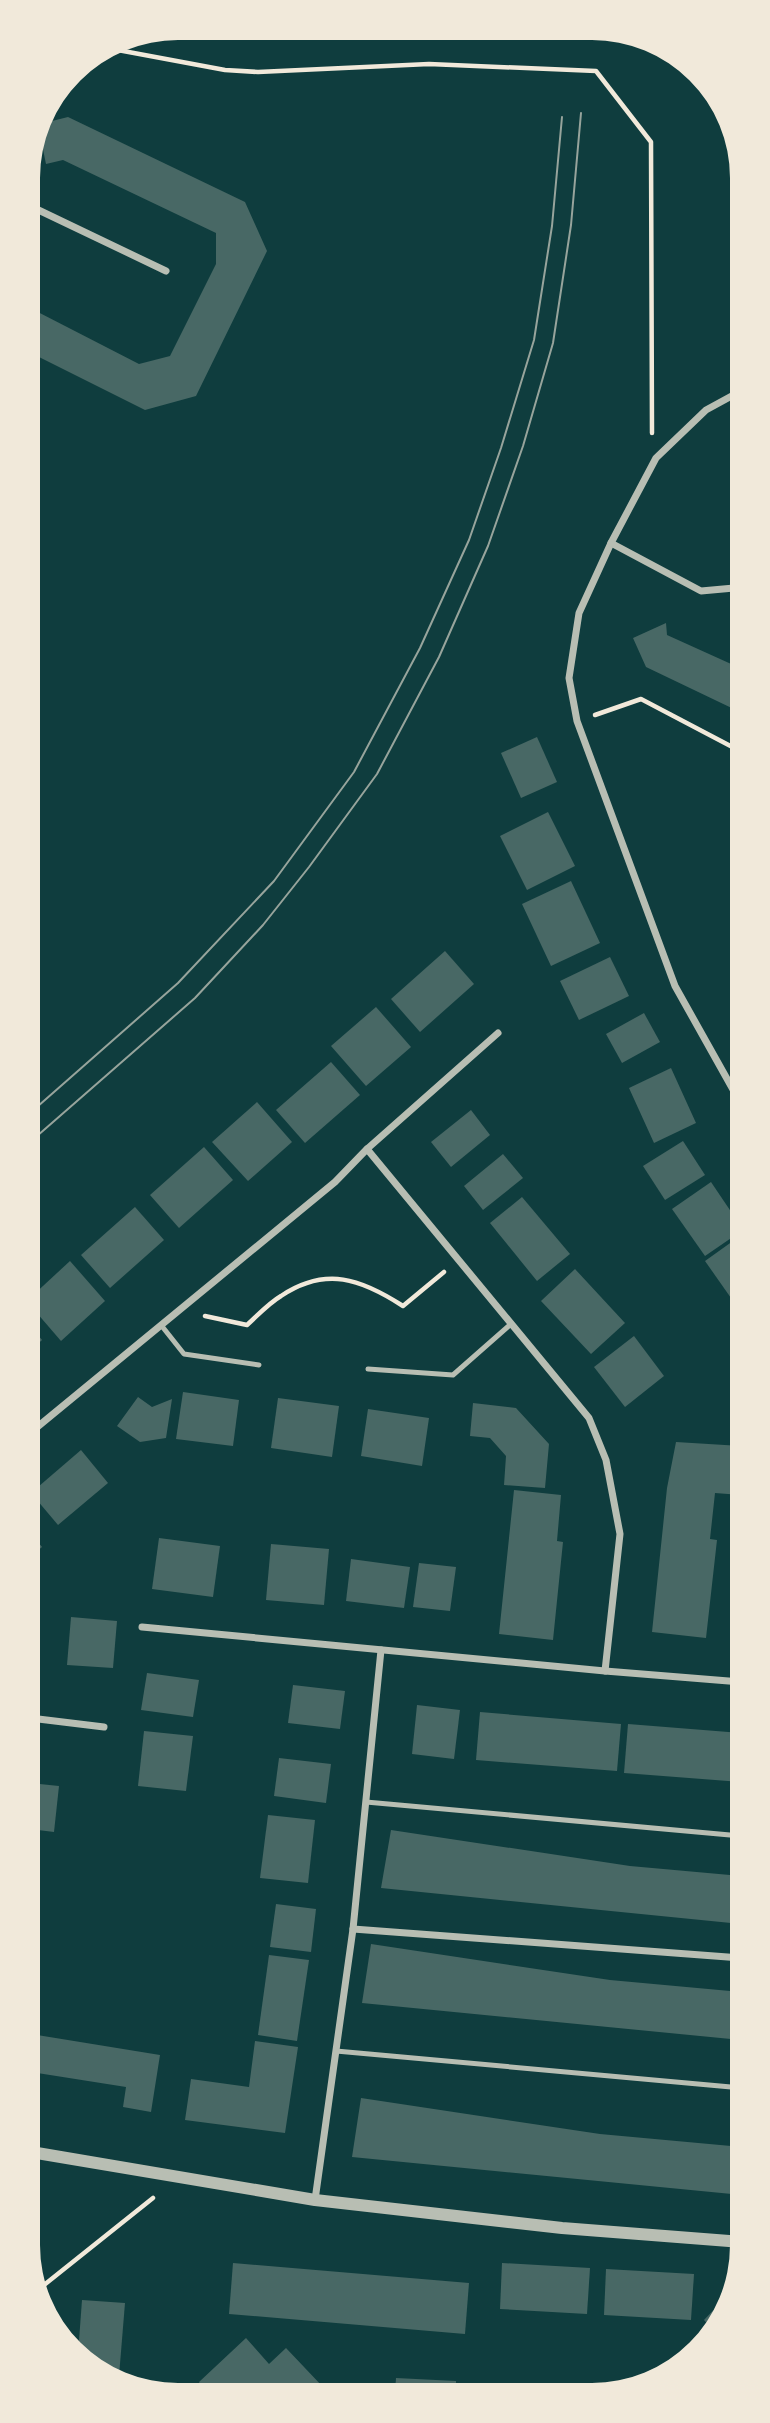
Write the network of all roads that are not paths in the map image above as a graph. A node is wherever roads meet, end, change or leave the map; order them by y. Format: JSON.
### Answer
{"nodes":[{"id":1,"x":41,"y":211,"type":"edge"},
{"id":2,"x":166,"y":271,"type":"dead end"},
{"id":3,"x":730,"y":397,"type":"edge"},
{"id":4,"x":611,"y":543,"type":"junction"},
{"id":5,"x":730,"y":588,"type":"edge"},
{"id":6,"x":498,"y":1033,"type":"dead end"},
{"id":7,"x":730,"y":1083,"type":"edge"},
{"id":8,"x":367,"y":1149,"type":"junction"},
{"id":9,"x":511,"y":1324,"type":"junction"},
{"id":10,"x":161,"y":1325,"type":"junction"},
{"id":11,"x":259,"y":1365,"type":"dead end"},
{"id":12,"x":368,"y":1369,"type":"dead end"},
{"id":13,"x":40,"y":1424,"type":"edge"},
{"id":14,"x":142,"y":1627,"type":"dead end"},
{"id":15,"x":381,"y":1650,"type":"junction"},
{"id":16,"x":605,"y":1671,"type":"junction"},
{"id":17,"x":729,"y":1681,"type":"edge"},
{"id":18,"x":40,"y":1719,"type":"edge"},
{"id":19,"x":104,"y":1727,"type":"dead end"},
{"id":20,"x":366,"y":1802,"type":"junction"},
{"id":21,"x":729,"y":1835,"type":"edge"},
{"id":22,"x":353,"y":1929,"type":"junction"},
{"id":23,"x":729,"y":1957,"type":"edge"},
{"id":24,"x":336,"y":2051,"type":"junction"},
{"id":25,"x":729,"y":2087,"type":"edge"},
{"id":26,"x":40,"y":2153,"type":"edge"},
{"id":27,"x":315,"y":2200,"type":"junction"},
{"id":28,"x":729,"y":2241,"type":"edge"}],
"edges":[{"from":1,"to":2,"type":"street"},
{"from":3,"to":4,"type":"street"},
{"from":4,"to":5,"type":"street"},
{"from":4,"to":7,"type":"street"},
{"from":6,"to":8,"type":"street"},
{"from":8,"to":9,"type":"street"},
{"from":8,"to":10,"type":"street"},
{"from":9,"to":12,"type":"lane"},
{"from":9,"to":16,"type":"street"},
{"from":10,"to":11,"type":"lane"},
{"from":10,"to":13,"type":"street"},
{"from":14,"to":15,"type":"street"},
{"from":15,"to":16,"type":"street"},
{"from":15,"to":20,"type":"street"},
{"from":16,"to":17,"type":"street"},
{"from":18,"to":19,"type":"street"},
{"from":20,"to":21,"type":"lane"},
{"from":20,"to":22,"type":"street"},
{"from":22,"to":23,"type":"street"},
{"from":22,"to":24,"type":"street"},
{"from":24,"to":25,"type":"lane"},
{"from":24,"to":27,"type":"street"},
{"from":26,"to":27,"type":"street"},
{"from":27,"to":28,"type":"street"}]}
